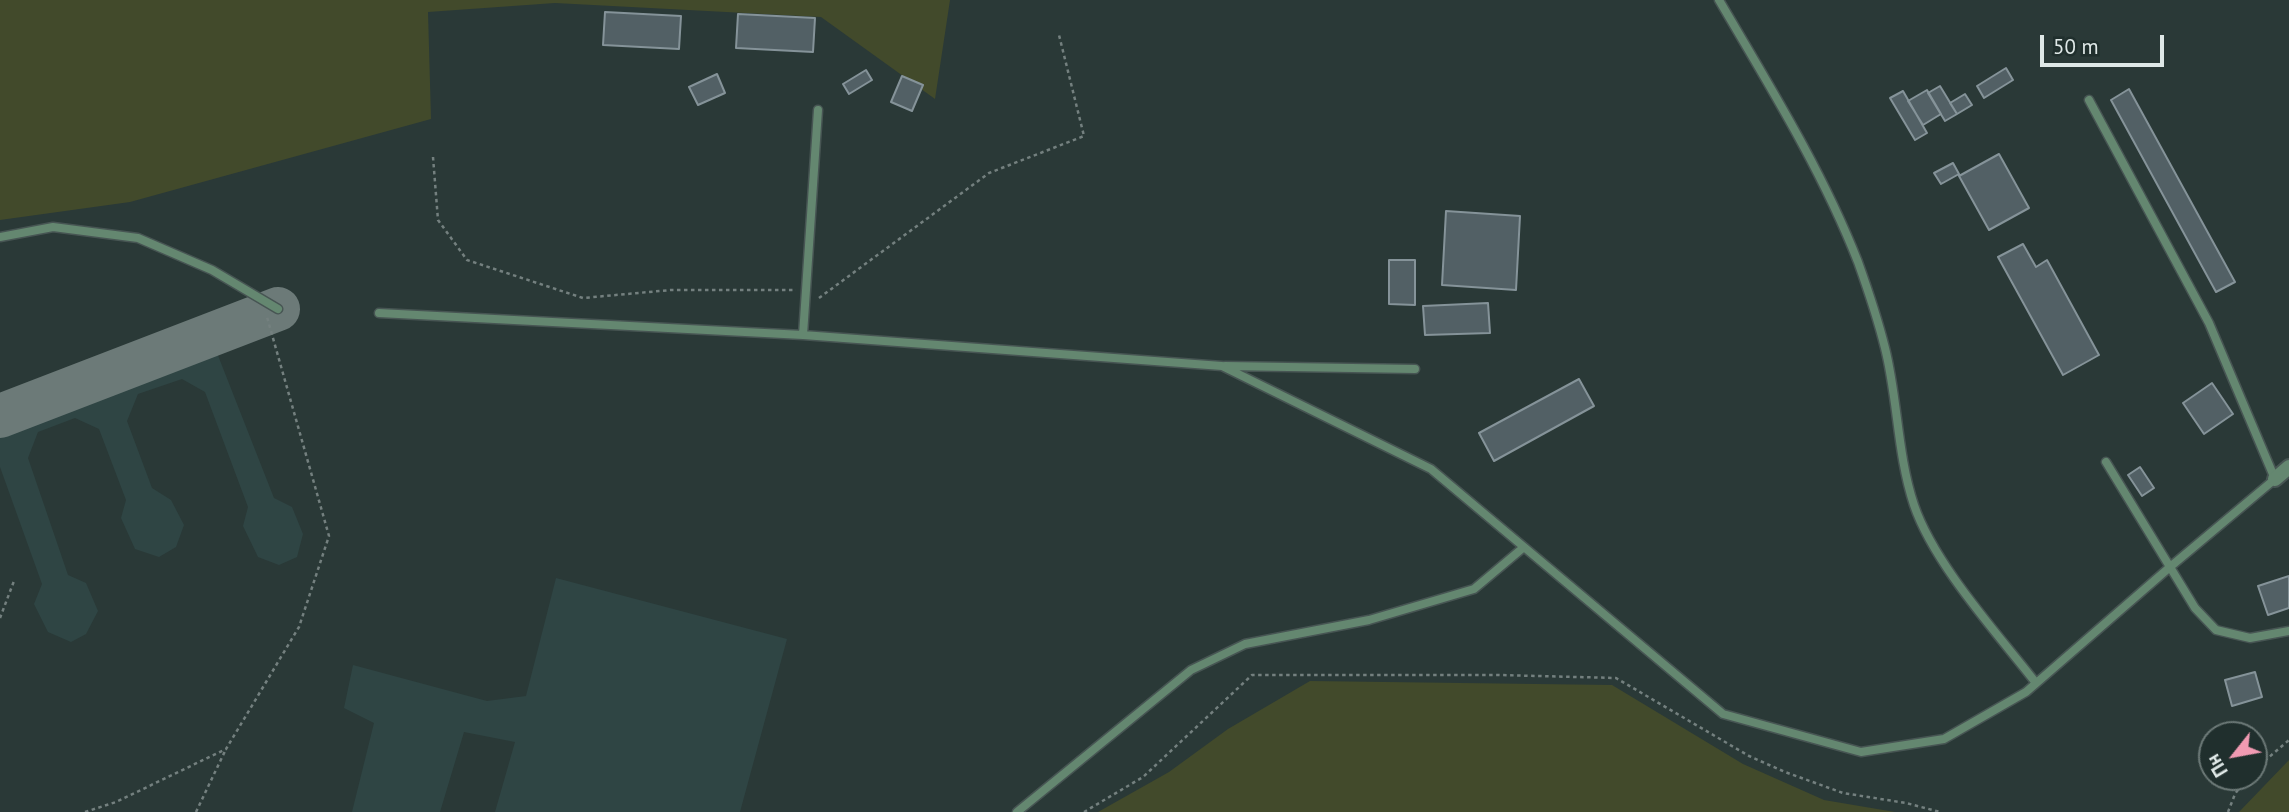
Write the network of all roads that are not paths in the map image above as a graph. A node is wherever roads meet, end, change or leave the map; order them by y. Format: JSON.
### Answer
{"nodes":[{"id":1,"x":1719,"y":0,"type":"edge"},
{"id":2,"x":2089,"y":100,"type":"dead end"},
{"id":3,"x":818,"y":110,"type":"dead end"},
{"id":4,"x":0,"y":237,"type":"edge"},
{"id":5,"x":278,"y":309,"type":"dead end"},
{"id":6,"x":379,"y":313,"type":"dead end"},
{"id":7,"x":803,"y":335,"type":"junction"},
{"id":8,"x":1222,"y":366,"type":"junction"},
{"id":9,"x":1415,"y":369,"type":"dead end"},
{"id":10,"x":2106,"y":462,"type":"dead end"},
{"id":11,"x":2289,"y":467,"type":"edge"},
{"id":12,"x":2275,"y":479,"type":"junction"},
{"id":13,"x":1524,"y":547,"type":"junction"},
{"id":14,"x":2170,"y":567,"type":"junction"},
{"id":15,"x":2289,"y":631,"type":"edge"},
{"id":16,"x":2036,"y":683,"type":"junction"},
{"id":17,"x":1017,"y":812,"type":"edge"}],
"edges":[{"from":1,"to":16,"type":"lane"},
{"from":2,"to":12,"type":"lane"},
{"from":3,"to":7,"type":"lane"},
{"from":4,"to":5,"type":"lane"},
{"from":6,"to":7,"type":"lane"},
{"from":7,"to":8,"type":"lane"},
{"from":8,"to":9,"type":"lane"},
{"from":8,"to":13,"type":"lane"},
{"from":10,"to":14,"type":"lane"},
{"from":11,"to":12,"type":"street"},
{"from":12,"to":14,"type":"lane"},
{"from":13,"to":16,"type":"lane"},
{"from":13,"to":17,"type":"lane"},
{"from":14,"to":15,"type":"lane"},
{"from":14,"to":16,"type":"lane"}]}
